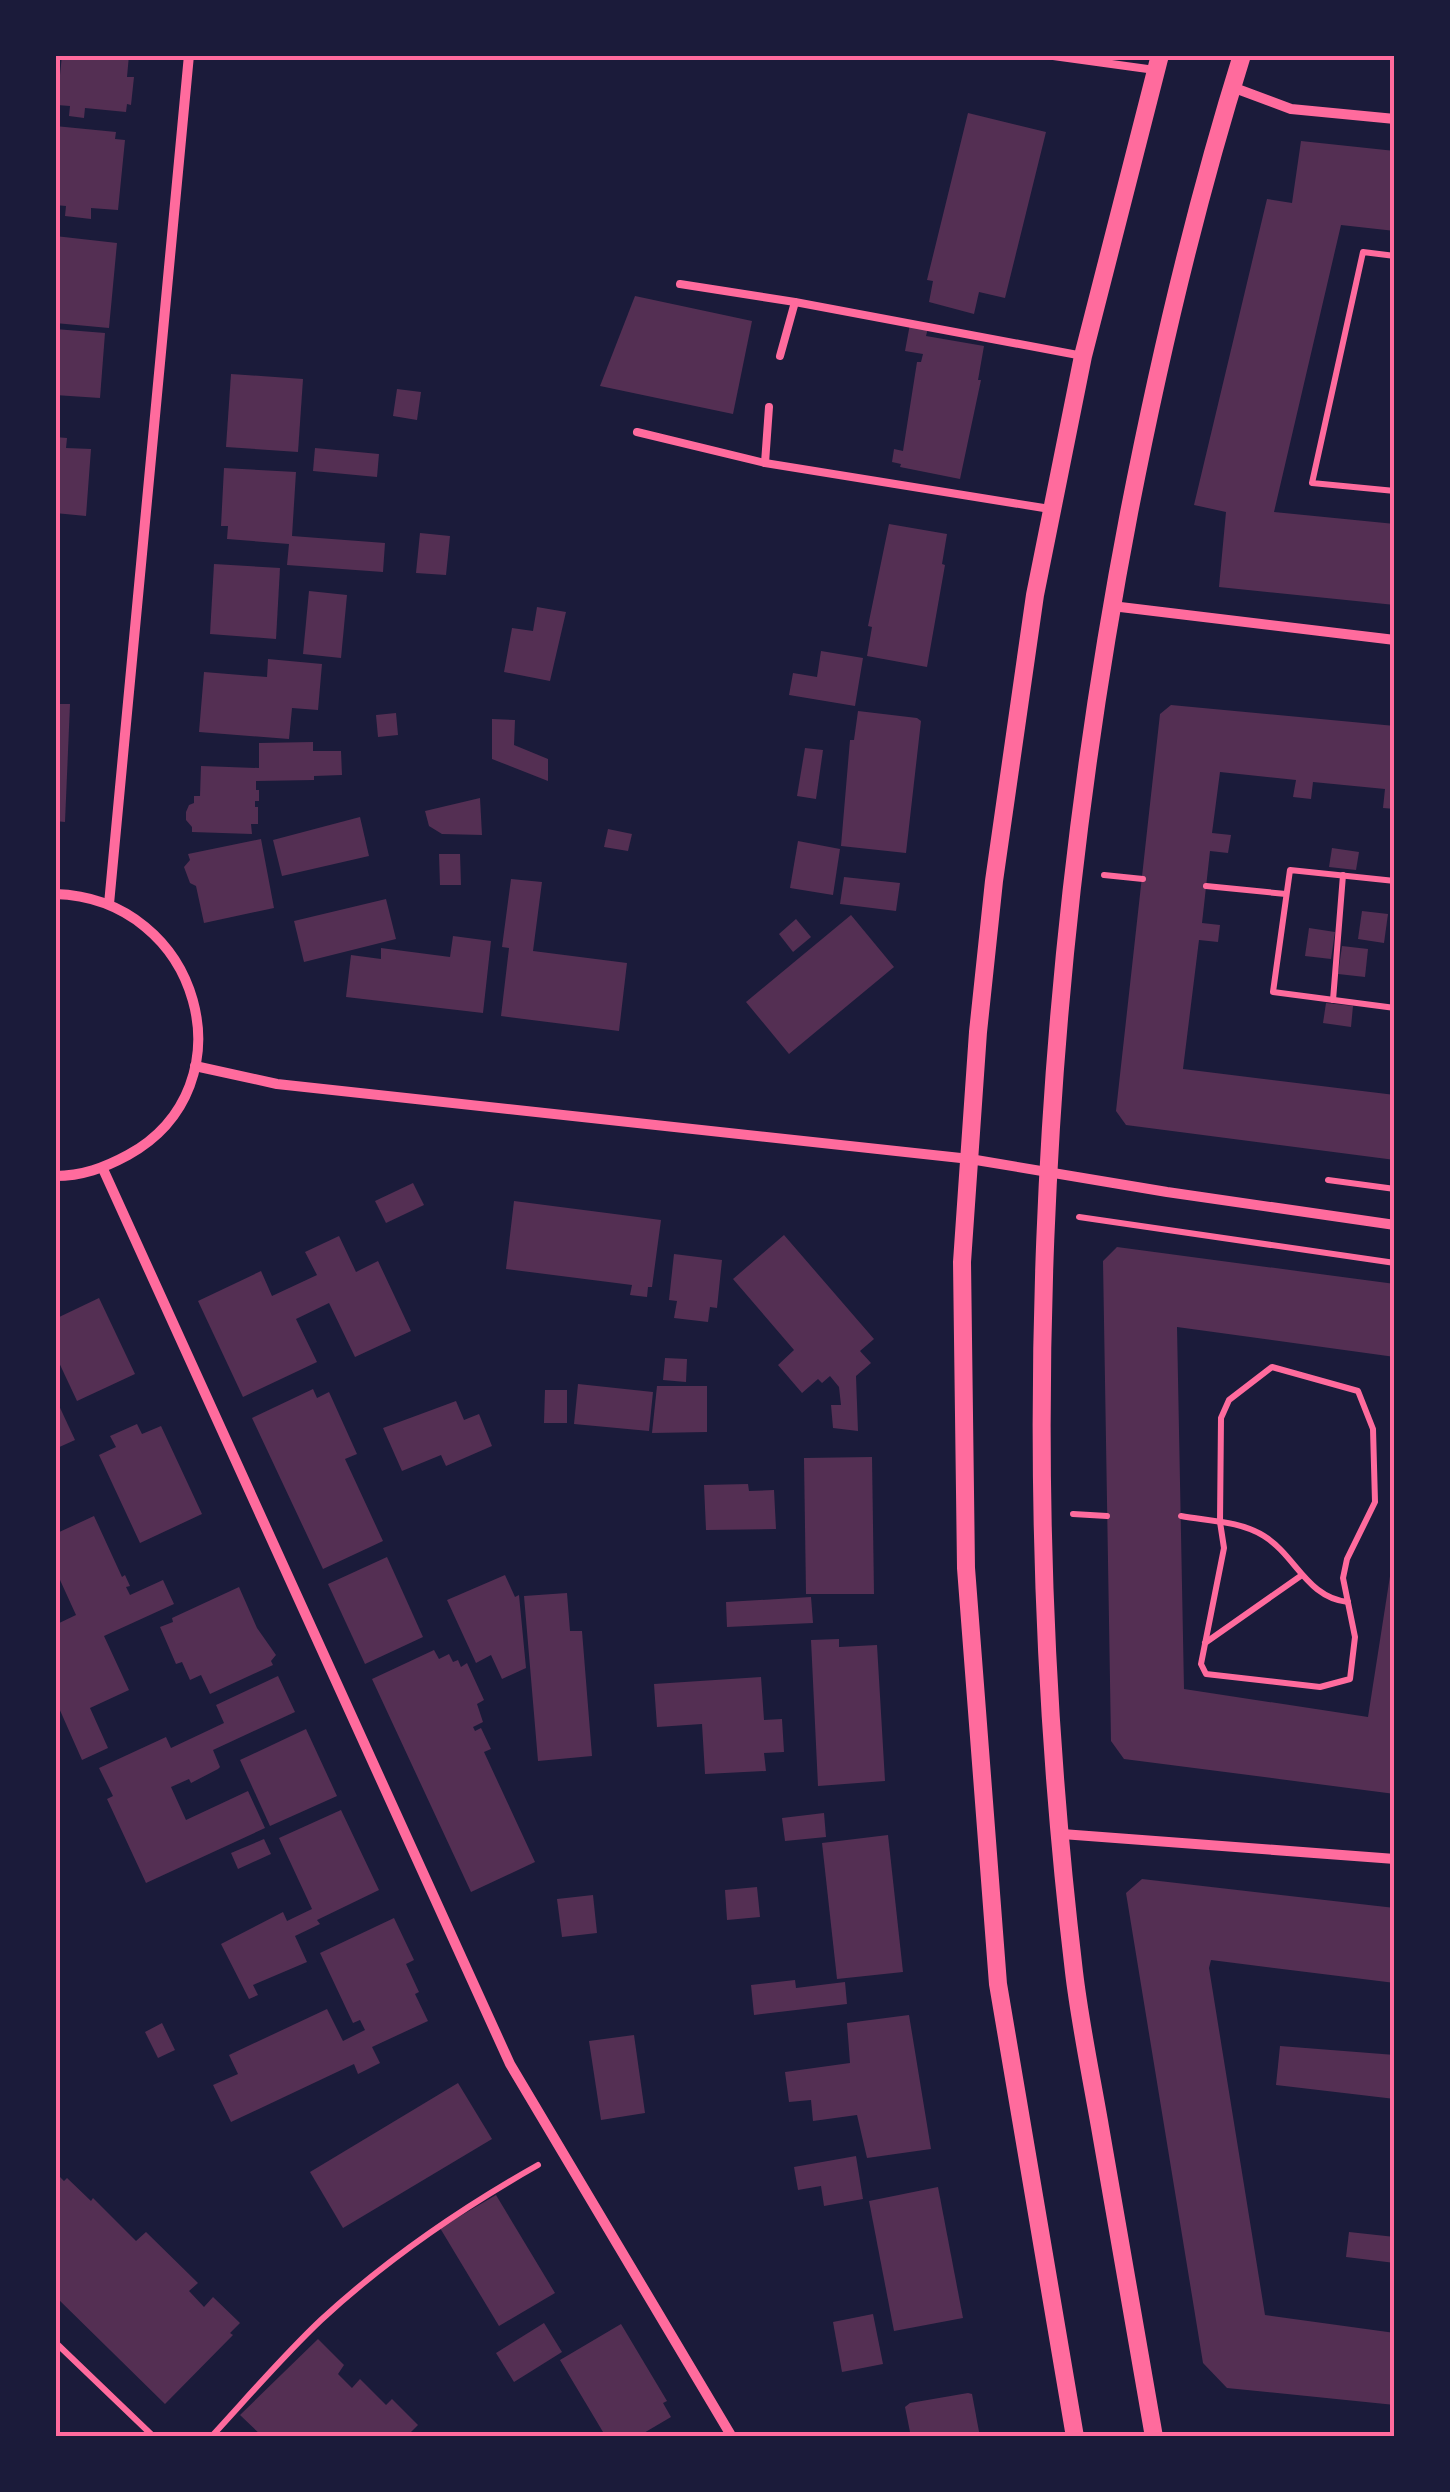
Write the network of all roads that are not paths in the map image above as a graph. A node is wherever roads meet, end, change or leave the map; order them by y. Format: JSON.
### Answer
{"nodes":[{"id":1,"x":188,"y":55,"type":"edge"},
{"id":2,"x":1046,"y":55,"type":"edge"},
{"id":3,"x":1242,"y":55,"type":"edge"},
{"id":4,"x":1158,"y":62,"type":"edge"},
{"id":5,"x":1232,"y":87,"type":"junction"},
{"id":6,"x":1395,"y":119,"type":"edge"},
{"id":7,"x":680,"y":284,"type":"dead end"},
{"id":8,"x":794,"y":302,"type":"junction"},
{"id":9,"x":780,"y":356,"type":"dead end"},
{"id":10,"x":1083,"y":356,"type":"junction"},
{"id":11,"x":769,"y":407,"type":"dead end"},
{"id":12,"x":636,"y":432,"type":"dead end"},
{"id":13,"x":765,"y":463,"type":"junction"},
{"id":14,"x":1051,"y":509,"type":"junction"},
{"id":15,"x":1111,"y":606,"type":"junction"},
{"id":16,"x":1395,"y":640,"type":"edge"},
{"id":17,"x":55,"y":894,"type":"edge"},
{"id":18,"x":110,"y":904,"type":"junction"},
{"id":19,"x":195,"y":1066,"type":"junction"},
{"id":20,"x":970,"y":1159,"type":"junction"},
{"id":21,"x":103,"y":1169,"type":"junction"},
{"id":22,"x":1049,"y":1171,"type":"junction"},
{"id":23,"x":55,"y":1176,"type":"edge"},
{"id":24,"x":1395,"y":1225,"type":"edge"},
{"id":25,"x":1062,"y":1834,"type":"junction"},
{"id":26,"x":1395,"y":1859,"type":"edge"},
{"id":27,"x":732,"y":2437,"type":"edge"},
{"id":28,"x":1075,"y":2437,"type":"edge"},
{"id":29,"x":1154,"y":2437,"type":"edge"}],
"edges":[{"from":1,"to":18,"type":"street"},
{"from":2,"to":4,"type":"lane"},
{"from":3,"to":5,"type":"street"},
{"from":4,"to":10,"type":"street"},
{"from":5,"to":6,"type":"street"},
{"from":5,"to":15,"type":"street"},
{"from":7,"to":8,"type":"lane"},
{"from":8,"to":9,"type":"lane"},
{"from":8,"to":10,"type":"lane"},
{"from":10,"to":14,"type":"street"},
{"from":11,"to":13,"type":"lane"},
{"from":12,"to":13,"type":"lane"},
{"from":13,"to":14,"type":"lane"},
{"from":14,"to":20,"type":"street"},
{"from":15,"to":16,"type":"street"},
{"from":15,"to":22,"type":"street"},
{"from":17,"to":18,"type":"street"},
{"from":18,"to":19,"type":"street"},
{"from":19,"to":20,"type":"street"},
{"from":19,"to":21,"type":"street"},
{"from":20,"to":22,"type":"street"},
{"from":20,"to":28,"type":"street"},
{"from":21,"to":23,"type":"street"},
{"from":21,"to":27,"type":"street"},
{"from":22,"to":24,"type":"street"},
{"from":22,"to":25,"type":"street"},
{"from":25,"to":26,"type":"street"},
{"from":25,"to":29,"type":"street"}]}
